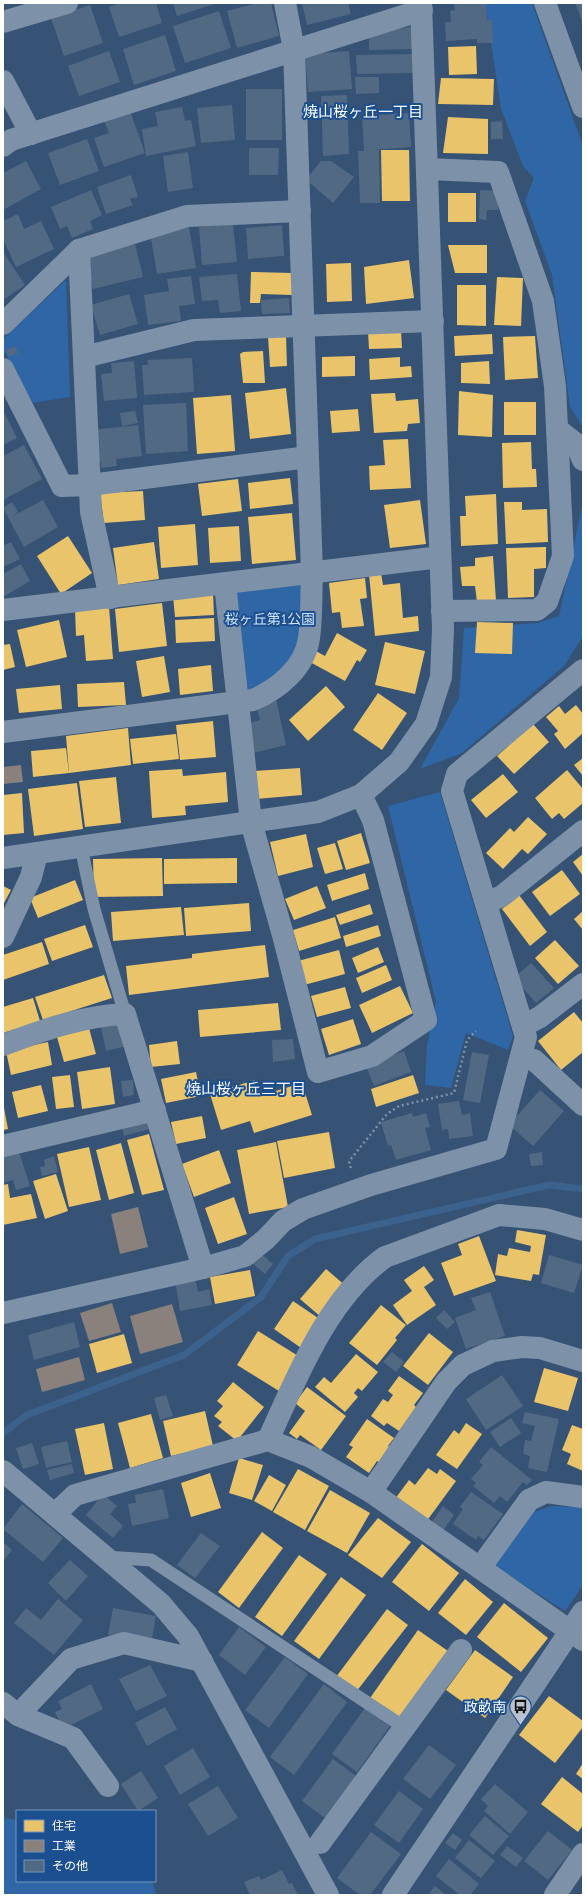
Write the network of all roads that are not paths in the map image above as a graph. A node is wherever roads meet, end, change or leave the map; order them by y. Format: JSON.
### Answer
{"nodes":[{"id":1,"x":67,"y":3,"type":"edge"},
{"id":2,"x":285,"y":3,"type":"edge"},
{"id":3,"x":545,"y":3,"type":"edge"},
{"id":4,"x":422,"y":7,"type":"edge"},
{"id":5,"x":3,"y":22,"type":"edge"},
{"id":6,"x":294,"y":50,"type":"junction"},
{"id":7,"x":3,"y":82,"type":"edge"},
{"id":8,"x":583,"y":107,"type":"edge"},
{"id":9,"x":31,"y":134,"type":"junction"},
{"id":10,"x":3,"y":146,"type":"edge"},
{"id":11,"x":427,"y":169,"type":"junction"},
{"id":12,"x":300,"y":211,"type":"junction"},
{"id":13,"x":79,"y":250,"type":"junction"},
{"id":14,"x":432,"y":321,"type":"junction"},
{"id":15,"x":3,"y":324,"type":"edge"},
{"id":16,"x":304,"y":326,"type":"junction"},
{"id":17,"x":84,"y":357,"type":"junction"},
{"id":18,"x":3,"y":369,"type":"edge"},
{"id":19,"x":557,"y":429,"type":"junction"},
{"id":20,"x":308,"y":457,"type":"junction"},
{"id":21,"x":583,"y":460,"type":"edge"},
{"id":22,"x":90,"y":485,"type":"junction"},
{"id":23,"x":440,"y":557,"type":"junction"},
{"id":24,"x":312,"y":573,"type":"junction"},
{"id":25,"x":225,"y":584,"type":"junction"},
{"id":26,"x":110,"y":598,"type":"junction"},
{"id":27,"x":3,"y":610,"type":"edge"},
{"id":28,"x":442,"y":611,"type":"junction"},
{"id":29,"x":583,"y":670,"type":"edge"},
{"id":30,"x":238,"y":702,"type":"junction"},
{"id":31,"x":3,"y":732,"type":"edge"},
{"id":32,"x":361,"y":795,"type":"junction"},
{"id":33,"x":251,"y":822,"type":"junction"},
{"id":34,"x":583,"y":831,"type":"edge"},
{"id":35,"x":80,"y":847,"type":"junction"},
{"id":36,"x":37,"y":853,"type":"junction"},
{"id":37,"x":3,"y":858,"type":"edge"},
{"id":38,"x":486,"y":903,"type":"junction"},
{"id":39,"x":3,"y":937,"type":"edge"},
{"id":40,"x":583,"y":984,"type":"edge"},
{"id":41,"x":125,"y":1014,"type":"junction"},
{"id":42,"x":523,"y":1026,"type":"junction"},
{"id":43,"x":3,"y":1045,"type":"edge"},
{"id":44,"x":521,"y":1058,"type":"junction"},
{"id":45,"x":583,"y":1105,"type":"edge"},
{"id":46,"x":155,"y":1110,"type":"junction"},
{"id":47,"x":3,"y":1146,"type":"edge"},
{"id":48,"x":583,"y":1230,"type":"edge"},
{"id":49,"x":202,"y":1268,"type":"junction"},
{"id":50,"x":3,"y":1313,"type":"edge"},
{"id":51,"x":583,"y":1361,"type":"edge"},
{"id":52,"x":268,"y":1440,"type":"junction"},
{"id":53,"x":3,"y":1472,"type":"edge"},
{"id":54,"x":371,"y":1492,"type":"junction"},
{"id":55,"x":583,"y":1497,"type":"edge"},
{"id":56,"x":55,"y":1514,"type":"junction"},
{"id":57,"x":106,"y":1557,"type":"junction"},
{"id":58,"x":480,"y":1568,"type":"junction"},
{"id":59,"x":583,"y":1612,"type":"edge"},
{"id":60,"x":576,"y":1636,"type":"edge"},
{"id":61,"x":460,"y":1650,"type":"dead end"},
{"id":62,"x":202,"y":1661,"type":"junction"},
{"id":63,"x":10,"y":1709,"type":"edge"},
{"id":64,"x":404,"y":1727,"type":"junction"},
{"id":65,"x":108,"y":1786,"type":"dead end"},
{"id":66,"x":320,"y":1843,"type":"dead end"},
{"id":67,"x":583,"y":1854,"type":"edge"},
{"id":68,"x":328,"y":1895,"type":"edge"},
{"id":69,"x":393,"y":1895,"type":"edge"},
{"id":70,"x":555,"y":1895,"type":"edge"}],
"edges":[{"from":1,"to":5,"type":"street"},
{"from":2,"to":6,"type":"street"},
{"from":3,"to":8,"type":"street"},
{"from":4,"to":6,"type":"street"},
{"from":4,"to":11,"type":"street"},
{"from":6,"to":9,"type":"street"},
{"from":6,"to":12,"type":"street"},
{"from":7,"to":9,"type":"street"},
{"from":9,"to":10,"type":"street"},
{"from":11,"to":14,"type":"street"},
{"from":11,"to":19,"type":"street"},
{"from":12,"to":13,"type":"street"},
{"from":12,"to":16,"type":"street"},
{"from":13,"to":15,"type":"street"},
{"from":13,"to":17,"type":"street"},
{"from":14,"to":16,"type":"street"},
{"from":14,"to":23,"type":"street"},
{"from":16,"to":17,"type":"street"},
{"from":16,"to":20,"type":"street"},
{"from":17,"to":22,"type":"street"},
{"from":18,"to":22,"type":"street"},
{"from":19,"to":21,"type":"street"},
{"from":19,"to":28,"type":"street"},
{"from":20,"to":22,"type":"street"},
{"from":20,"to":24,"type":"street"},
{"from":22,"to":26,"type":"street"},
{"from":23,"to":24,"type":"street"},
{"from":23,"to":28,"type":"street"},
{"from":24,"to":25,"type":"street"},
{"from":24,"to":30,"type":"street"},
{"from":25,"to":26,"type":"street"},
{"from":25,"to":30,"type":"street"},
{"from":26,"to":27,"type":"street"},
{"from":28,"to":32,"type":"street"},
{"from":29,"to":38,"type":"street"},
{"from":30,"to":31,"type":"street"},
{"from":30,"to":33,"type":"street"},
{"from":32,"to":33,"type":"street"},
{"from":32,"to":33,"type":"street"},
{"from":33,"to":35,"type":"street"},
{"from":34,"to":38,"type":"street"},
{"from":35,"to":36,"type":"street"},
{"from":35,"to":41,"type":"lane"},
{"from":36,"to":37,"type":"street"},
{"from":36,"to":39,"type":"street"},
{"from":38,"to":42,"type":"street"},
{"from":40,"to":42,"type":"street"},
{"from":41,"to":43,"type":"street"},
{"from":41,"to":46,"type":"street"},
{"from":42,"to":44,"type":"street"},
{"from":44,"to":45,"type":"street"},
{"from":44,"to":49,"type":"street"},
{"from":46,"to":47,"type":"street"},
{"from":46,"to":49,"type":"street"},
{"from":48,"to":52,"type":"street"},
{"from":49,"to":50,"type":"street"},
{"from":51,"to":54,"type":"street"},
{"from":52,"to":54,"type":"street"},
{"from":52,"to":56,"type":"street"},
{"from":53,"to":56,"type":"street"},
{"from":54,"to":58,"type":"street"},
{"from":55,"to":58,"type":"street"},
{"from":56,"to":57,"type":"street"},
{"from":57,"to":62,"type":"street"},
{"from":57,"to":64,"type":"lane"},
{"from":58,"to":60,"type":"street"},
{"from":59,"to":60,"type":"street"},
{"from":60,"to":69,"type":"street"},
{"from":61,"to":64,"type":"street"},
{"from":62,"to":63,"type":"street"},
{"from":62,"to":68,"type":"street"},
{"from":63,"to":65,"type":"street"},
{"from":64,"to":66,"type":"street"},
{"from":67,"to":70,"type":"street"}]}
